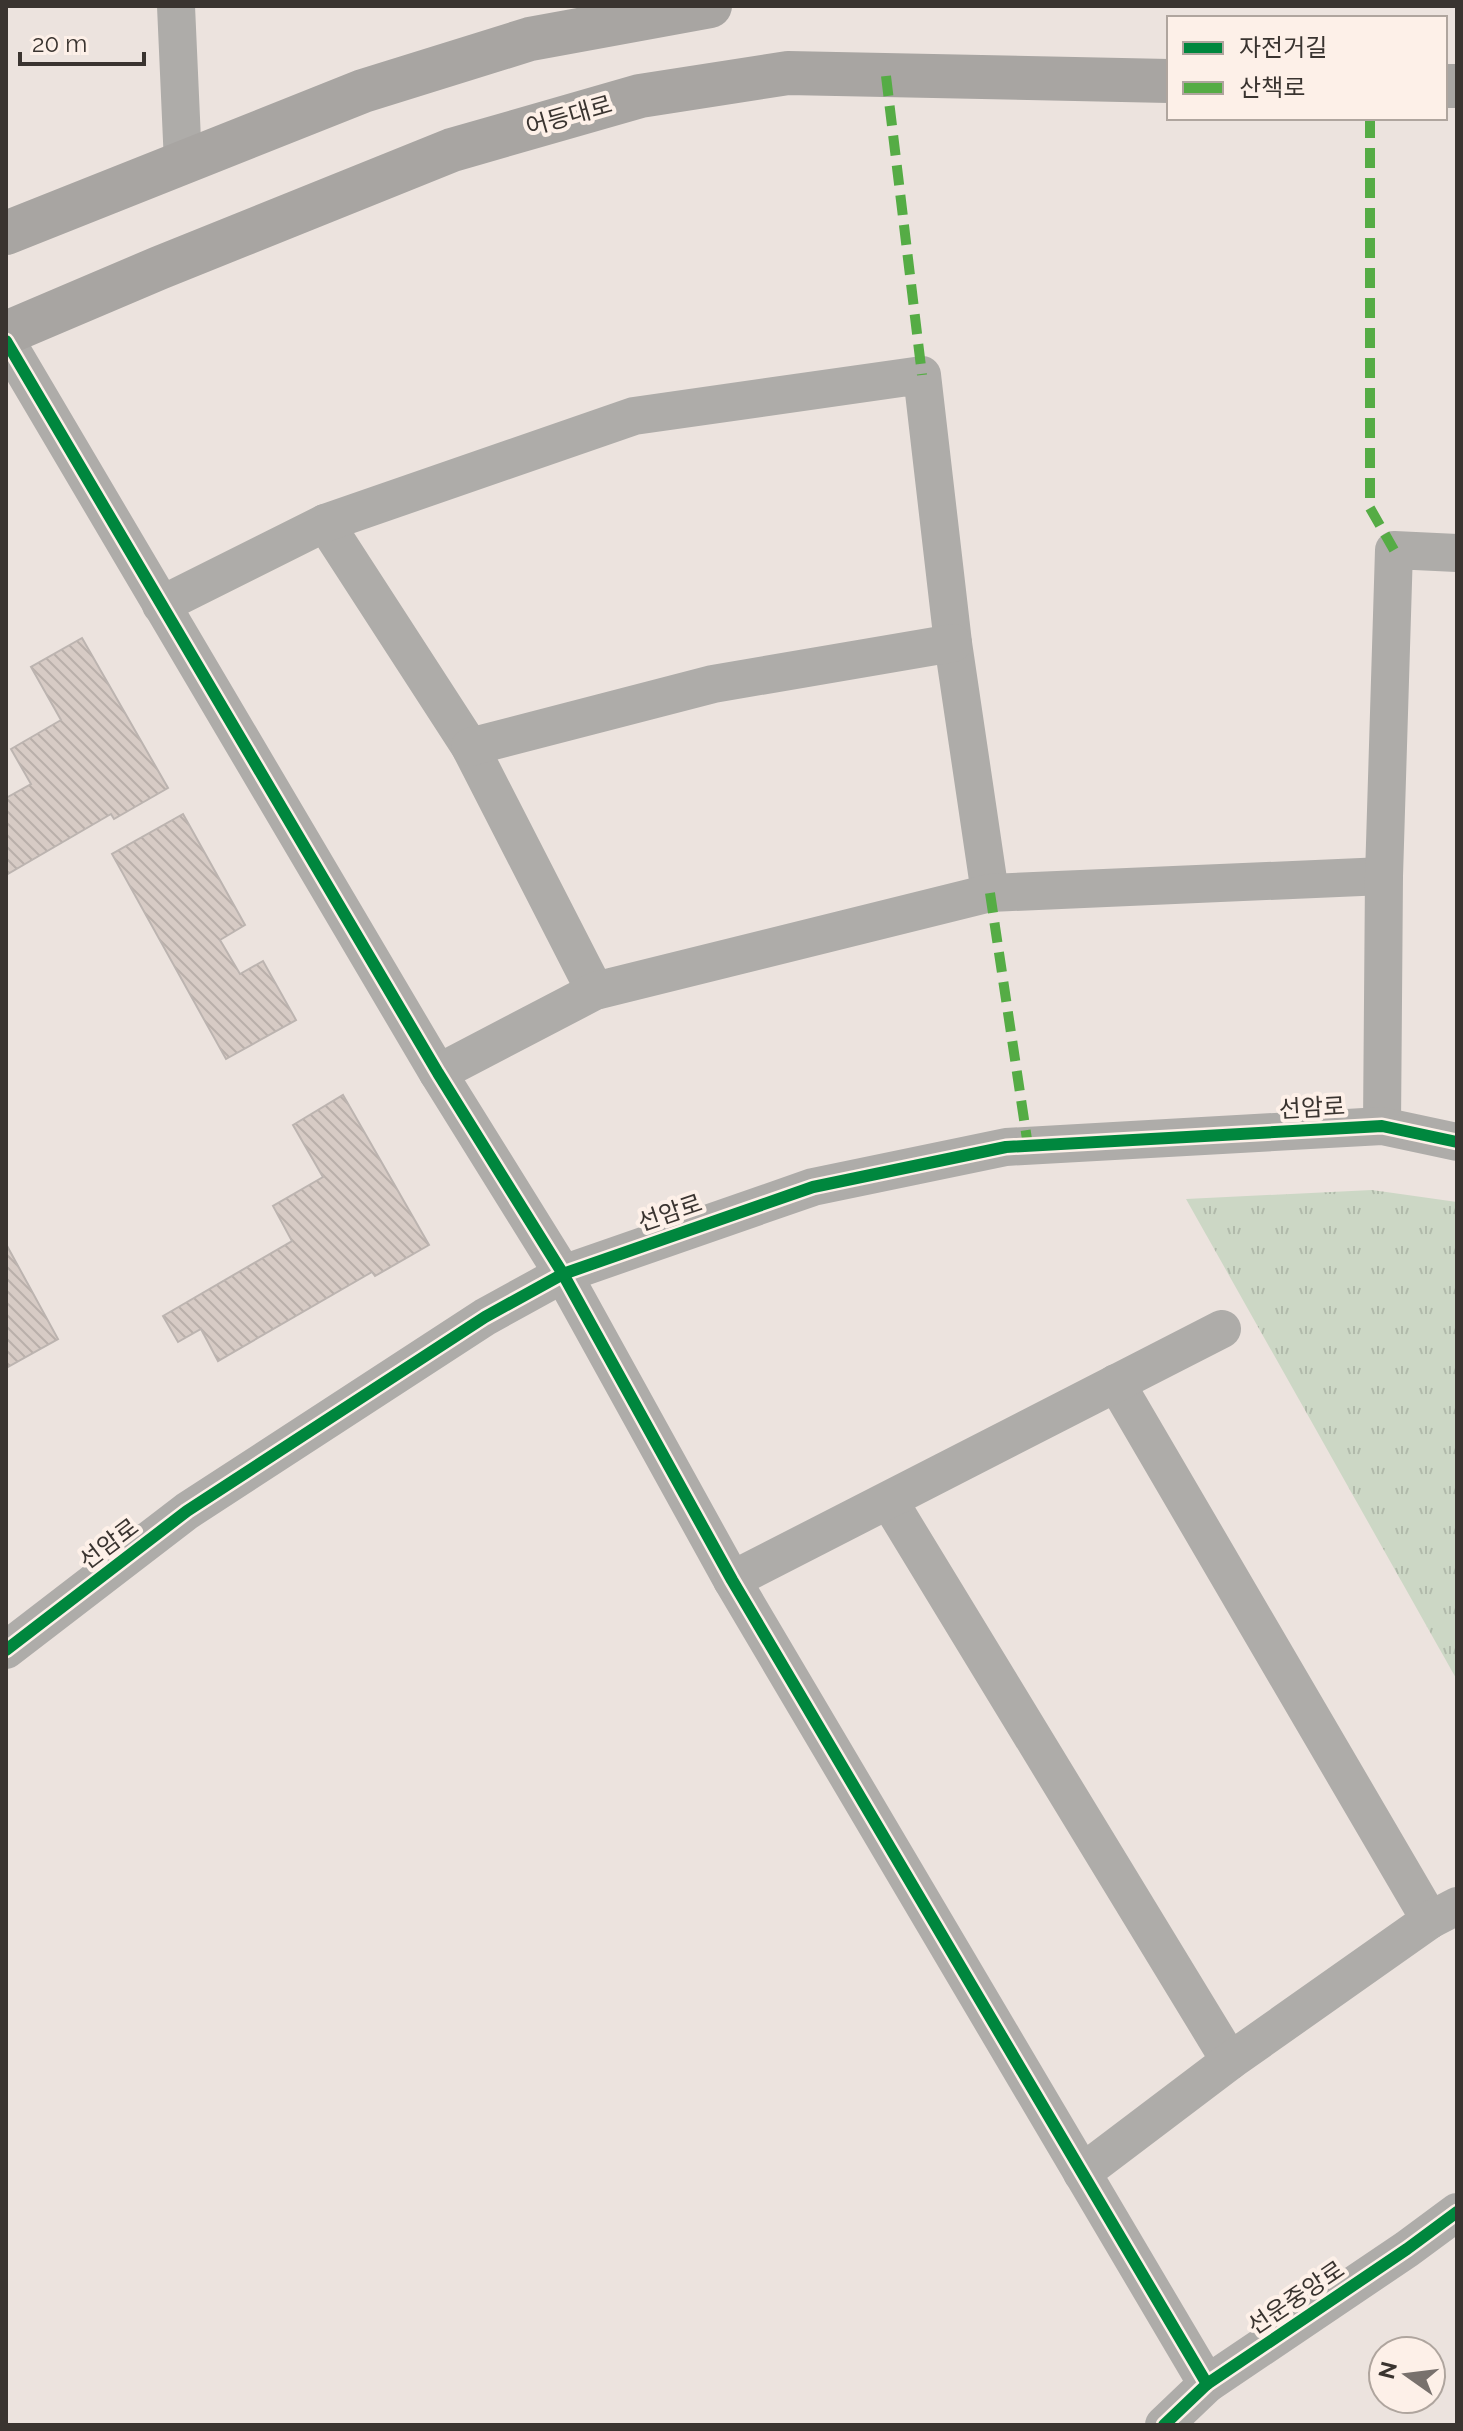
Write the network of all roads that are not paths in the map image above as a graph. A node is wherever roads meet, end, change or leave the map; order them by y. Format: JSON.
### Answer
{"nodes":[{"id":1,"x":176,"y":6,"type":"edge"},
{"id":2,"x":710,"y":6,"type":"edge"},
{"id":3,"x":1167,"y":81,"type":"edge"},
{"id":4,"x":183,"y":163,"type":"junction"},
{"id":5,"x":6,"y":233,"type":"edge"},
{"id":6,"x":6,"y":333,"type":"edge"},
{"id":7,"x":6,"y":341,"type":"edge"},
{"id":8,"x":325,"y":523,"type":"junction"},
{"id":9,"x":1457,"y":553,"type":"edge"},
{"id":10,"x":161,"y":605,"type":"junction"},
{"id":11,"x":953,"y":643,"type":"junction"},
{"id":12,"x":470,"y":747,"type":"junction"},
{"id":13,"x":1384,"y":876,"type":"junction"},
{"id":14,"x":990,"y":893,"type":"junction"},
{"id":15,"x":595,"y":991,"type":"junction"},
{"id":16,"x":438,"y":1073,"type":"junction"},
{"id":17,"x":1382,"y":1126,"type":"junction"},
{"id":18,"x":1457,"y":1142,"type":"edge"},
{"id":19,"x":563,"y":1274,"type":"junction"},
{"id":20,"x":1222,"y":1329,"type":"dead end"},
{"id":21,"x":1116,"y":1383,"type":"junction"},
{"id":22,"x":889,"y":1501,"type":"junction"},
{"id":23,"x":732,"y":1580,"type":"junction"},
{"id":24,"x":6,"y":1650,"type":"edge"},
{"id":25,"x":1443,"y":1913,"type":"edge"},
{"id":26,"x":1230,"y":2061,"type":"junction"},
{"id":27,"x":1082,"y":2173,"type":"junction"},
{"id":28,"x":1457,"y":2212,"type":"edge"},
{"id":29,"x":1207,"y":2384,"type":"junction"},
{"id":30,"x":1164,"y":2425,"type":"edge"}],
"edges":[{"from":1,"to":4,"type":"street"},
{"from":2,"to":4,"type":"main road"},
{"from":3,"to":6,"type":"main road","name":"어등대로"},
{"from":4,"to":5,"type":"main road"},
{"from":7,"to":10,"type":"street"},
{"from":8,"to":10,"type":"street"},
{"from":8,"to":11,"type":"street"},
{"from":8,"to":12,"type":"street"},
{"from":9,"to":13,"type":"street"},
{"from":10,"to":16,"type":"street"},
{"from":11,"to":12,"type":"street"},
{"from":11,"to":14,"type":"street"},
{"from":12,"to":15,"type":"street"},
{"from":13,"to":14,"type":"street"},
{"from":13,"to":17,"type":"street"},
{"from":14,"to":15,"type":"street"},
{"from":15,"to":16,"type":"street"},
{"from":16,"to":19,"type":"street"},
{"from":17,"to":18,"type":"street","name":"선암로"},
{"from":17,"to":19,"type":"street","name":"선암로"},
{"from":19,"to":23,"type":"street"},
{"from":19,"to":24,"type":"street","name":"선암로"},
{"from":20,"to":21,"type":"street"},
{"from":21,"to":22,"type":"street"},
{"from":21,"to":25,"type":"street"},
{"from":22,"to":23,"type":"street"},
{"from":22,"to":26,"type":"street"},
{"from":23,"to":27,"type":"street"},
{"from":25,"to":26,"type":"street"},
{"from":26,"to":27,"type":"street"},
{"from":27,"to":29,"type":"street"},
{"from":28,"to":29,"type":"street","name":"선운중앙로"},
{"from":29,"to":30,"type":"street","name":"선운중앙로"}]}
